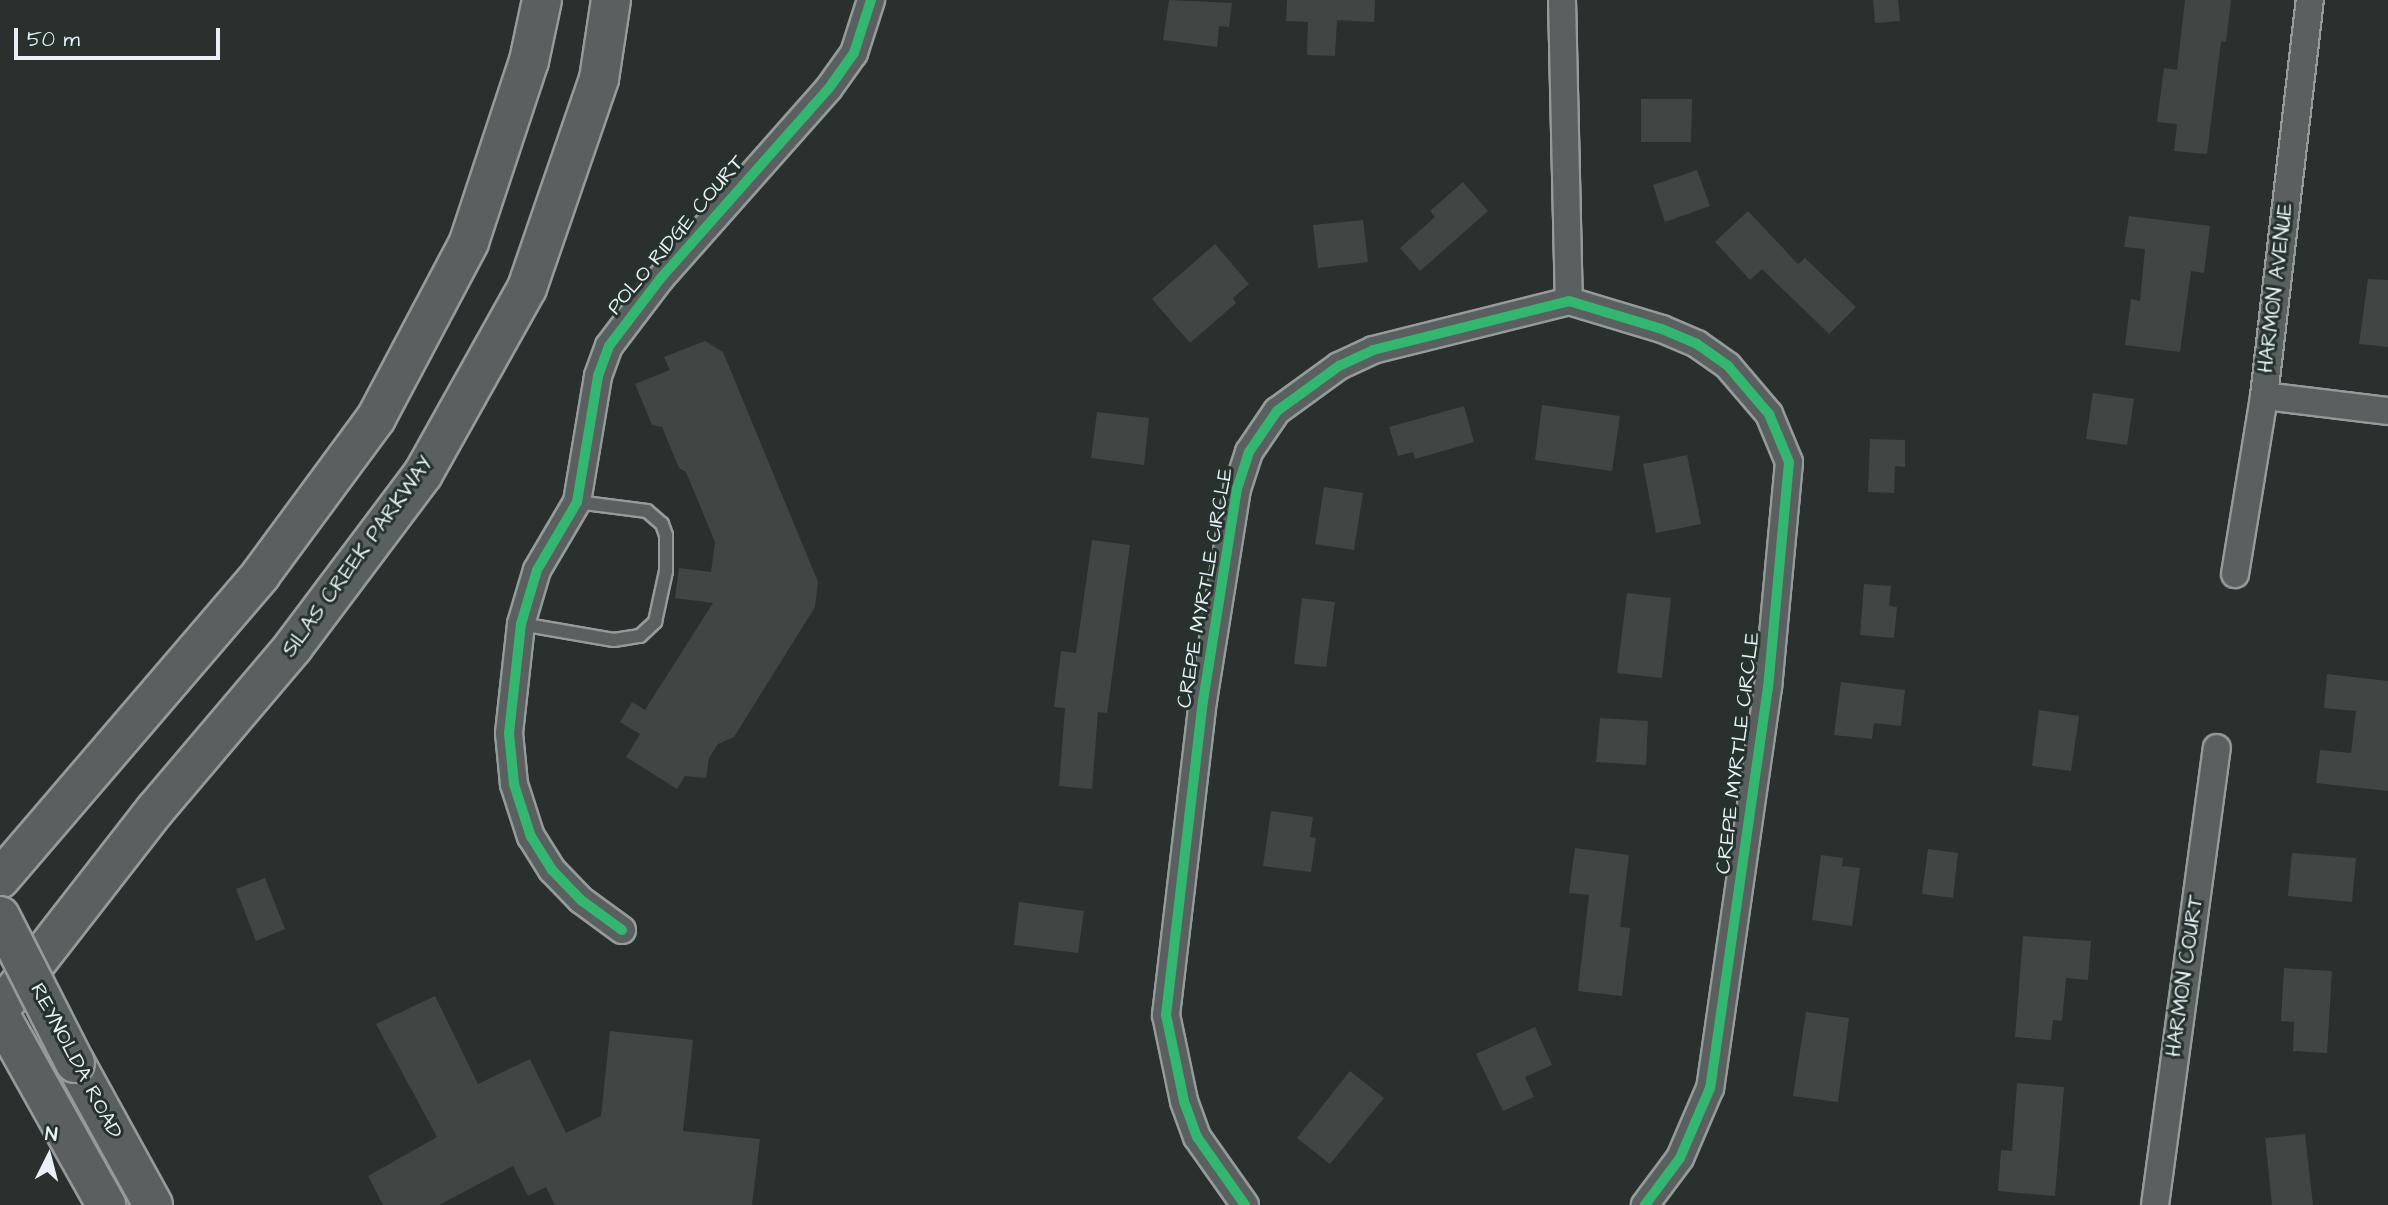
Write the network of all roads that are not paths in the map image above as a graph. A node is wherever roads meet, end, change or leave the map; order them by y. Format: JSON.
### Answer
{"nodes":[{"id":1,"x":542,"y":0,"type":"edge"},
{"id":2,"x":611,"y":0,"type":"edge"},
{"id":3,"x":871,"y":0,"type":"edge"},
{"id":4,"x":1562,"y":0,"type":"edge"},
{"id":5,"x":2310,"y":0,"type":"edge"},
{"id":6,"x":1569,"y":301,"type":"junction"},
{"id":7,"x":2264,"y":396,"type":"junction"},
{"id":8,"x":2388,"y":411,"type":"edge"},
{"id":9,"x":576,"y":502,"type":"junction"},
{"id":10,"x":2235,"y":574,"type":"dead end"},
{"id":11,"x":521,"y":624,"type":"junction"},
{"id":12,"x":2217,"y":748,"type":"dead end"},
{"id":13,"x":0,"y":878,"type":"edge"},
{"id":14,"x":0,"y":916,"type":"edge"},
{"id":15,"x":622,"y":930,"type":"dead end"},
{"id":16,"x":0,"y":1009,"type":"edge"},
{"id":17,"x":0,"y":1015,"type":"edge"},
{"id":18,"x":106,"y":1205,"type":"edge"},
{"id":19,"x":153,"y":1205,"type":"edge"},
{"id":20,"x":1245,"y":1205,"type":"edge"},
{"id":21,"x":1646,"y":1205,"type":"edge"},
{"id":22,"x":2155,"y":1205,"type":"edge"}],
"edges":[{"from":1,"to":13,"type":"main road"},
{"from":2,"to":16,"type":"main road","name":"SILAS CREEK PARKWAY"},
{"from":3,"to":9,"type":"street","name":"POLO RIDGE COURT"},
{"from":4,"to":6,"type":"street"},
{"from":5,"to":7,"type":"street","name":"HARMON AVENUE"},
{"from":6,"to":20,"type":"street","name":"CREPE MYRTLE CIRCLE"},
{"from":6,"to":21,"type":"street","name":"CREPE MYRTLE CIRCLE"},
{"from":7,"to":8,"type":"street"},
{"from":7,"to":10,"type":"street","name":"HARMON AVENUE"},
{"from":9,"to":11,"type":"street","name":"POLO RIDGE COURT"},
{"from":9,"to":11,"type":"lane"},
{"from":11,"to":15,"type":"street","name":"POLO RIDGE COURT"},
{"from":12,"to":22,"type":"street","name":"HARMON COURT"},
{"from":14,"to":19,"type":"main road","name":"REYNOLDA ROAD","bridge":true},
{"from":17,"to":18,"type":"main road","name":"REYNOLDA ROAD"}]}
